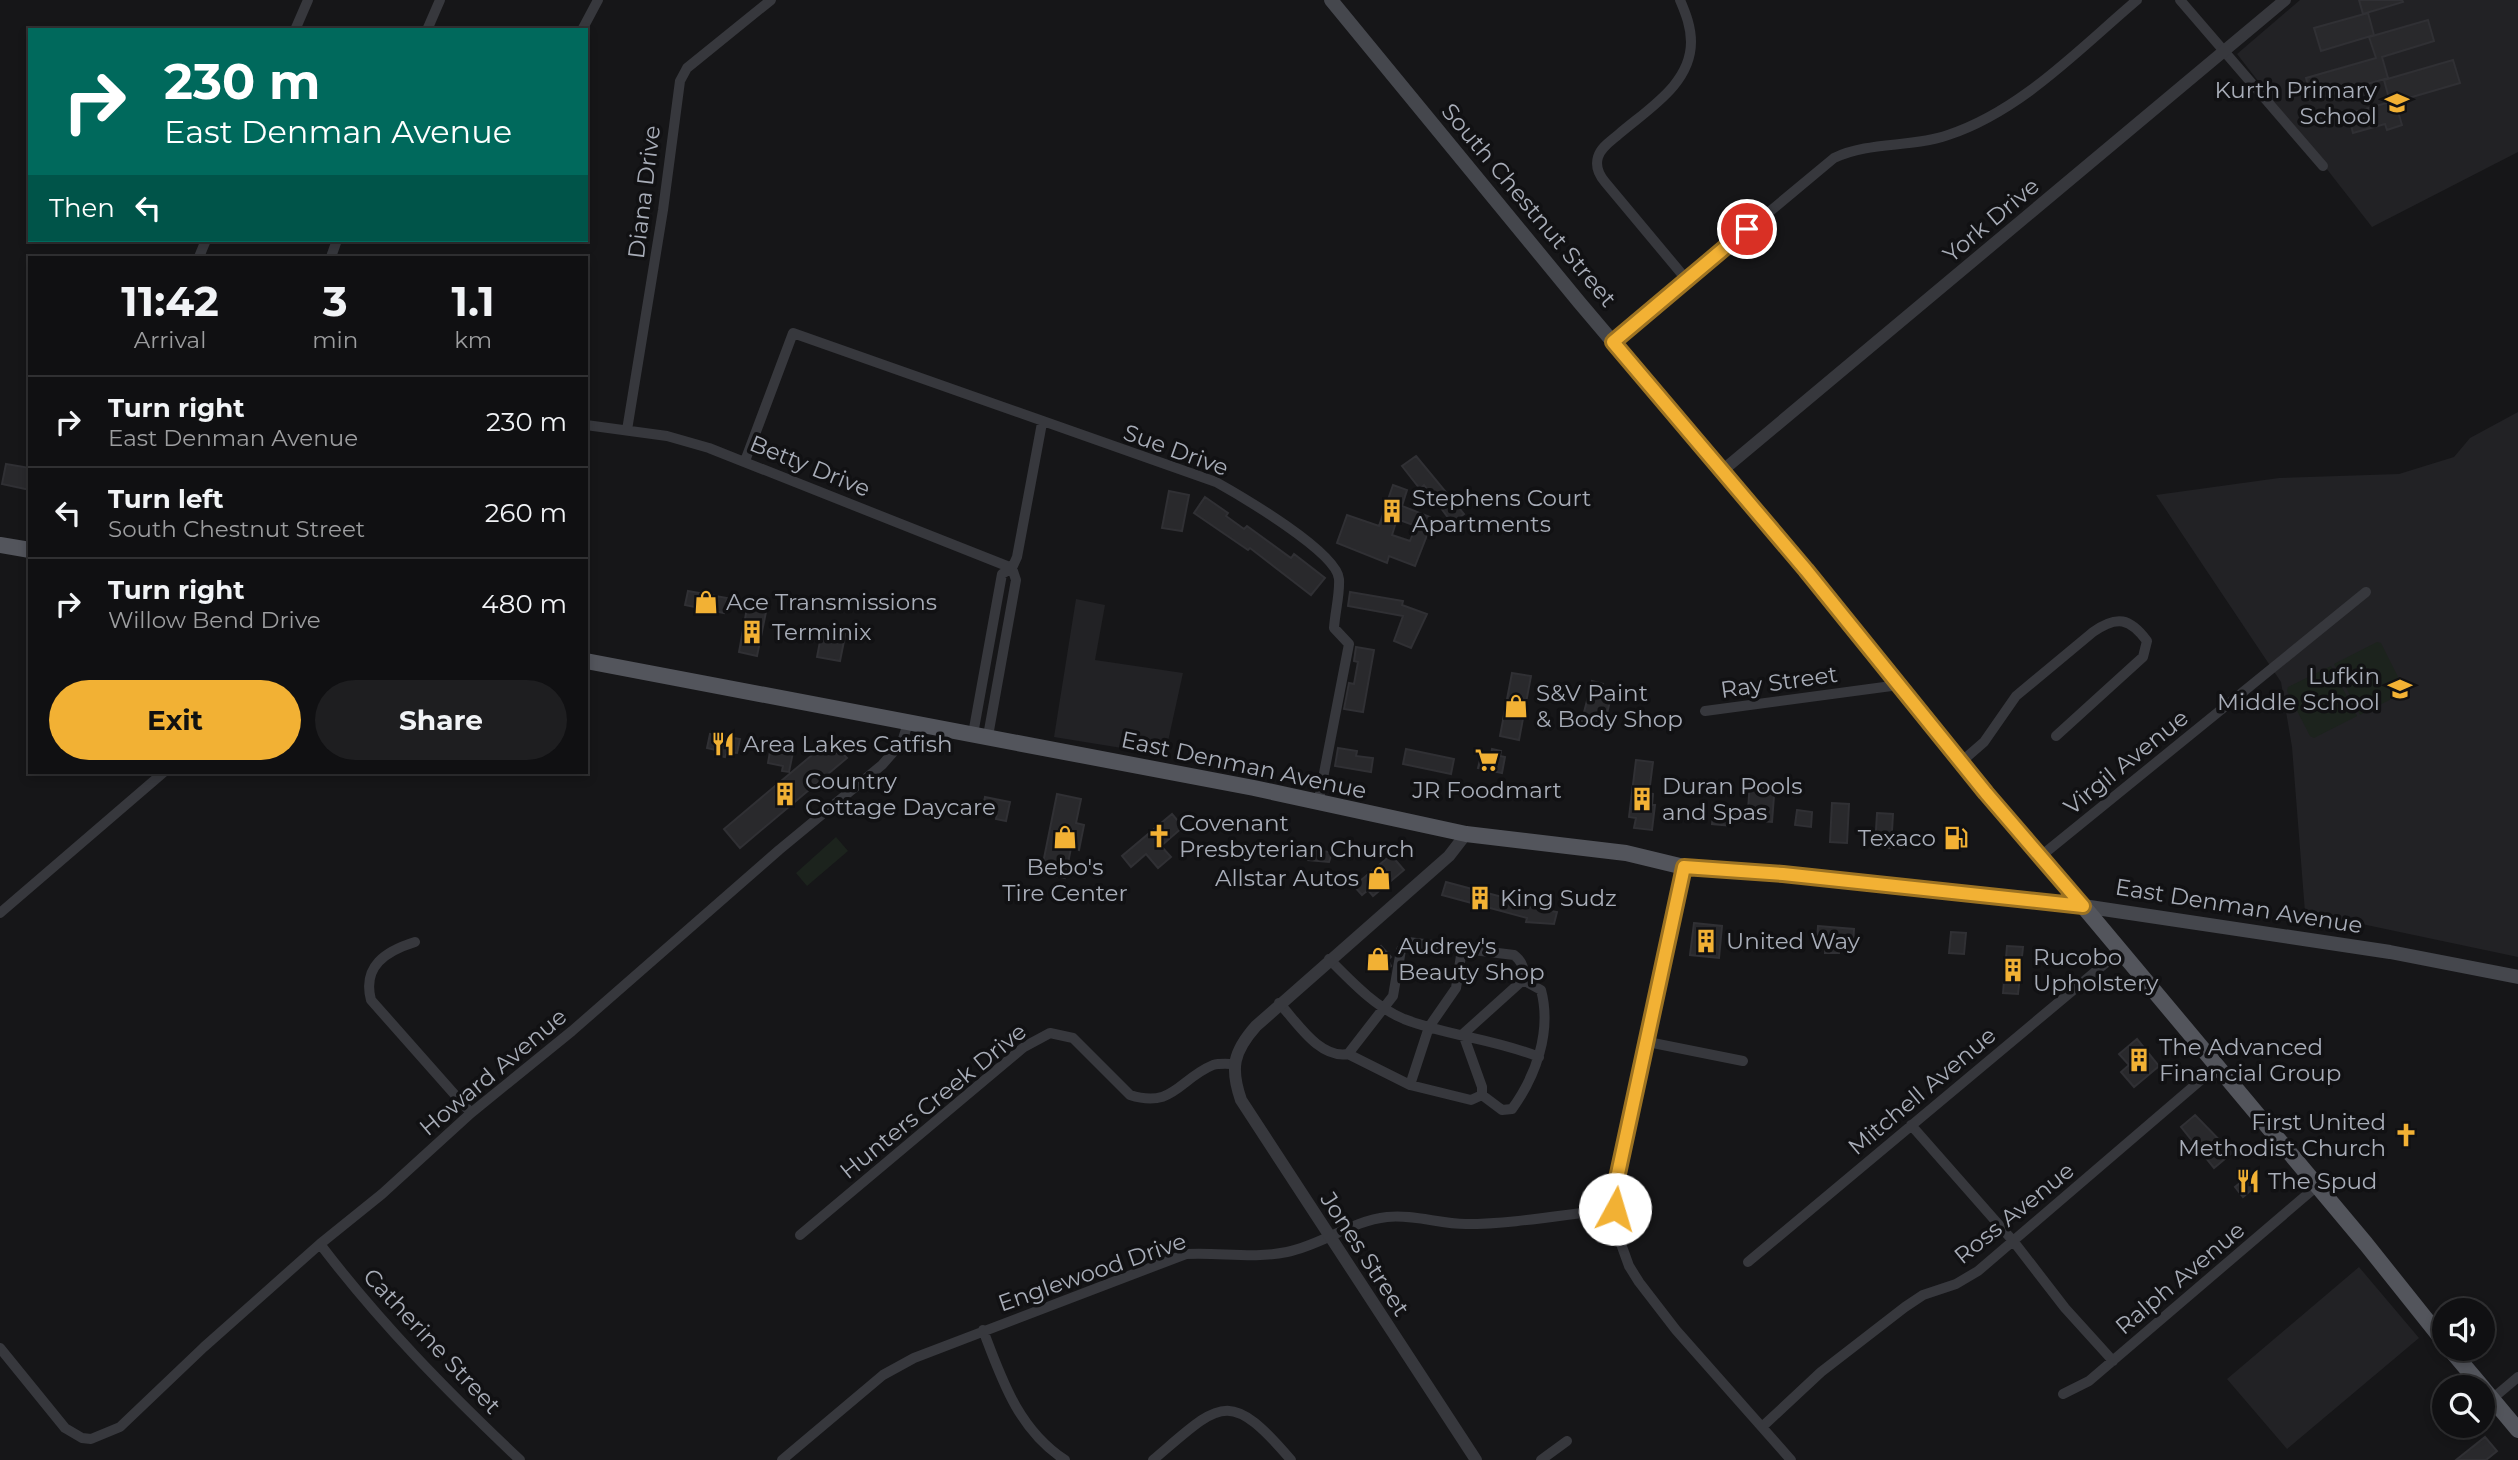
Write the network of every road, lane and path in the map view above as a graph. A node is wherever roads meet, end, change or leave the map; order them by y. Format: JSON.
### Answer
{"nodes":[{"id":1,"x":308,"y":0,"type":"edge"},
{"id":2,"x":440,"y":0,"type":"edge"},
{"id":3,"x":598,"y":0,"type":"edge"},
{"id":4,"x":771,"y":0,"type":"edge"},
{"id":5,"x":1331,"y":0,"type":"edge"},
{"id":6,"x":1680,"y":0,"type":"edge"},
{"id":7,"x":2137,"y":0,"type":"edge"},
{"id":8,"x":2180,"y":0,"type":"edge"},
{"id":9,"x":2285,"y":0,"type":"edge"},
{"id":10,"x":296,"y":28,"type":"edge"},
{"id":11,"x":428,"y":28,"type":"edge"},
{"id":12,"x":583,"y":28,"type":"edge"},
{"id":13,"x":2224,"y":51,"type":"junction"},
{"id":14,"x":2323,"y":166,"type":"dead end"},
{"id":15,"x":1686,"y":279,"type":"junction"},
{"id":16,"x":1613,"y":342,"type":"junction"},
{"id":17,"x":1042,"y":423,"type":"junction"},
{"id":18,"x":588,"y":425,"type":"edge"},
{"id":19,"x":627,"y":430,"type":"junction"},
{"id":20,"x":746,"y":461,"type":"junction"},
{"id":21,"x":1722,"y":471,"type":"junction"},
{"id":22,"x":0,"y":545,"type":"edge"},
{"id":23,"x":28,"y":550,"type":"edge"},
{"id":24,"x":1012,"y":568,"type":"junction"},
{"id":25,"x":2366,"y":592,"type":"dead end"},
{"id":26,"x":588,"y":661,"type":"edge"},
{"id":27,"x":1899,"y":685,"type":"junction"},
{"id":28,"x":1705,"y":711,"type":"dead end"},
{"id":29,"x":908,"y":723,"type":"junction"},
{"id":30,"x":981,"y":735,"type":"junction"},
{"id":31,"x":2056,"y":736,"type":"dead end"},
{"id":32,"x":1961,"y":762,"type":"junction"},
{"id":33,"x":162,"y":774,"type":"edge"},
{"id":34,"x":1318,"y":804,"type":"junction"},
{"id":35,"x":1466,"y":834,"type":"junction"},
{"id":36,"x":2041,"y":856,"type":"junction"},
{"id":37,"x":1684,"y":867,"type":"junction"},
{"id":38,"x":2083,"y":906,"type":"junction"},
{"id":39,"x":0,"y":913,"type":"edge"},
{"id":40,"x":415,"y":942,"type":"dead end"},
{"id":41,"x":1462,"y":948,"type":"junction"},
{"id":42,"x":2120,"y":951,"type":"junction"},
{"id":43,"x":1329,"y":959,"type":"junction"},
{"id":44,"x":2518,"y":977,"type":"edge"},
{"id":45,"x":1523,"y":980,"type":"junction"},
{"id":46,"x":1279,"y":1003,"type":"junction"},
{"id":47,"x":1384,"y":1008,"type":"junction"},
{"id":48,"x":1429,"y":1027,"type":"junction"},
{"id":49,"x":1463,"y":1034,"type":"junction"},
{"id":50,"x":1648,"y":1042,"type":"junction"},
{"id":51,"x":1348,"y":1054,"type":"junction"},
{"id":52,"x":1539,"y":1057,"type":"junction"},
{"id":53,"x":1743,"y":1061,"type":"dead end"},
{"id":54,"x":1235,"y":1064,"type":"junction"},
{"id":55,"x":2217,"y":1067,"type":"junction"},
{"id":56,"x":1410,"y":1085,"type":"junction"},
{"id":57,"x":1482,"y":1095,"type":"junction"},
{"id":58,"x":471,"y":1113,"type":"junction"},
{"id":59,"x":1911,"y":1125,"type":"junction"},
{"id":60,"x":2317,"y":1186,"type":"junction"},
{"id":61,"x":1615,"y":1209,"type":"junction"},
{"id":62,"x":800,"y":1235,"type":"dead end"},
{"id":63,"x":1328,"y":1238,"type":"junction"},
{"id":64,"x":2014,"y":1242,"type":"junction"},
{"id":65,"x":320,"y":1244,"type":"junction"},
{"id":66,"x":1748,"y":1262,"type":"dead end"},
{"id":67,"x":2432,"y":1327,"type":"edge"},
{"id":68,"x":983,"y":1330,"type":"junction"},
{"id":69,"x":0,"y":1348,"type":"edge"},
{"id":70,"x":2112,"y":1361,"type":"junction"},
{"id":71,"x":2460,"y":1361,"type":"edge"},
{"id":72,"x":2472,"y":1375,"type":"edge"},
{"id":73,"x":2518,"y":1377,"type":"edge"},
{"id":74,"x":2495,"y":1388,"type":"edge"},
{"id":75,"x":2063,"y":1394,"type":"dead end"},
{"id":76,"x":2495,"y":1403,"type":"edge"},
{"id":77,"x":1762,"y":1427,"type":"junction"},
{"id":78,"x":2518,"y":1430,"type":"edge"},
{"id":79,"x":1567,"y":1441,"type":"dead end"},
{"id":80,"x":520,"y":1460,"type":"edge"},
{"id":81,"x":782,"y":1460,"type":"edge"},
{"id":82,"x":1065,"y":1460,"type":"edge"},
{"id":83,"x":1153,"y":1460,"type":"edge"},
{"id":84,"x":1291,"y":1460,"type":"edge"},
{"id":85,"x":1476,"y":1460,"type":"edge"},
{"id":86,"x":1541,"y":1460,"type":"edge"},
{"id":87,"x":1791,"y":1460,"type":"edge"}],
"edges":[{"from":1,"to":10,"type":"street"},
{"from":2,"to":11,"type":"street"},
{"from":3,"to":12,"type":"street"},
{"from":4,"to":19,"type":"street","name":"Diana Drive"},
{"from":5,"to":16,"type":"main road","name":"South Chestnut Street"},
{"from":6,"to":15,"type":"street"},
{"from":7,"to":15,"type":"street"},
{"from":8,"to":13,"type":"street"},
{"from":9,"to":13,"type":"street","name":"York Drive"},
{"from":13,"to":14,"type":"street"},
{"from":13,"to":21,"type":"street","name":"York Drive"},
{"from":15,"to":16,"type":"street"},
{"from":16,"to":21,"type":"main road","name":"South Chestnut Street"},
{"from":17,"to":20,"type":"street","name":"Sue Drive"},
{"from":17,"to":24,"type":"street"},
{"from":17,"to":34,"type":"street","name":"Sue Drive"},
{"from":18,"to":19,"type":"street","name":"Betty Drive"},
{"from":19,"to":20,"type":"street","name":"Betty Drive"},
{"from":20,"to":24,"type":"street","name":"Betty Drive"},
{"from":21,"to":27,"type":"main road","name":"South Chestnut Street"},
{"from":22,"to":23,"type":"main road"},
{"from":24,"to":30,"type":"street"},
{"from":25,"to":36,"type":"street","name":"Virgil Avenue"},
{"from":26,"to":29,"type":"main road","name":"East Denman Avenue"},
{"from":27,"to":28,"type":"street","name":"Ray Street"},
{"from":27,"to":32,"type":"main road","name":"South Chestnut Street"},
{"from":29,"to":30,"type":"main road","name":"East Denman Avenue"},
{"from":29,"to":58,"type":"street","name":"Howard Avenue"},
{"from":30,"to":34,"type":"main road","name":"East Denman Avenue"},
{"from":31,"to":32,"type":"street"},
{"from":32,"to":36,"type":"main road","name":"South Chestnut Street"},
{"from":33,"to":39,"type":"street"},
{"from":34,"to":35,"type":"main road","name":"East Denman Avenue"},
{"from":35,"to":37,"type":"main road","name":"East Denman Avenue"},
{"from":35,"to":43,"type":"street"},
{"from":36,"to":38,"type":"main road","name":"South Chestnut Street"},
{"from":37,"to":38,"type":"main road","name":"East Denman Avenue"},
{"from":37,"to":50,"type":"street"},
{"from":38,"to":42,"type":"main road","name":"South Chestnut Street"},
{"from":38,"to":44,"type":"main road","name":"East Denman Avenue"},
{"from":40,"to":58,"type":"street"},
{"from":41,"to":45,"type":"street"},
{"from":41,"to":47,"type":"street"},
{"from":41,"to":48,"type":"street"},
{"from":42,"to":55,"type":"main road","name":"South Chestnut Street"},
{"from":42,"to":59,"type":"street","name":"Mitchell Avenue"},
{"from":43,"to":46,"type":"street"},
{"from":43,"to":47,"type":"street"},
{"from":45,"to":49,"type":"street"},
{"from":45,"to":52,"type":"street"},
{"from":46,"to":51,"type":"street"},
{"from":46,"to":54,"type":"street"},
{"from":47,"to":48,"type":"street"},
{"from":47,"to":51,"type":"street"},
{"from":48,"to":49,"type":"street"},
{"from":48,"to":56,"type":"street"},
{"from":49,"to":52,"type":"street"},
{"from":49,"to":57,"type":"street"},
{"from":50,"to":53,"type":"street"},
{"from":50,"to":61,"type":"street"},
{"from":51,"to":56,"type":"street"},
{"from":52,"to":57,"type":"street"},
{"from":54,"to":62,"type":"street","name":"Hunters Creek Drive"},
{"from":54,"to":63,"type":"street","name":"Jones Street"},
{"from":55,"to":60,"type":"main road","name":"South Chestnut Street"},
{"from":55,"to":64,"type":"street","name":"Ross Avenue"},
{"from":56,"to":57,"type":"street"},
{"from":58,"to":65,"type":"street","name":"Howard Avenue"},
{"from":59,"to":64,"type":"street"},
{"from":59,"to":66,"type":"street","name":"Mitchell Avenue"},
{"from":60,"to":67,"type":"main road","name":"South Chestnut Street"},
{"from":60,"to":70,"type":"street","name":"Ralph Avenue"},
{"from":61,"to":63,"type":"street","name":"Englewood Drive"},
{"from":61,"to":77,"type":"street"},
{"from":63,"to":68,"type":"street","name":"Englewood Drive"},
{"from":63,"to":85,"type":"street","name":"Jones Street"},
{"from":64,"to":70,"type":"street"},
{"from":64,"to":77,"type":"street","name":"Ross Avenue"},
{"from":65,"to":69,"type":"street","name":"Howard Avenue"},
{"from":65,"to":80,"type":"street","name":"Catherine Street"},
{"from":68,"to":81,"type":"street","name":"Englewood Drive"},
{"from":68,"to":82,"type":"street"},
{"from":70,"to":75,"type":"street","name":"Ralph Avenue"},
{"from":71,"to":72,"type":"main road"},
{"from":73,"to":74,"type":"street"},
{"from":76,"to":78,"type":"main road"},
{"from":77,"to":87,"type":"street"},
{"from":79,"to":86,"type":"street"},
{"from":83,"to":84,"type":"street"}]}
